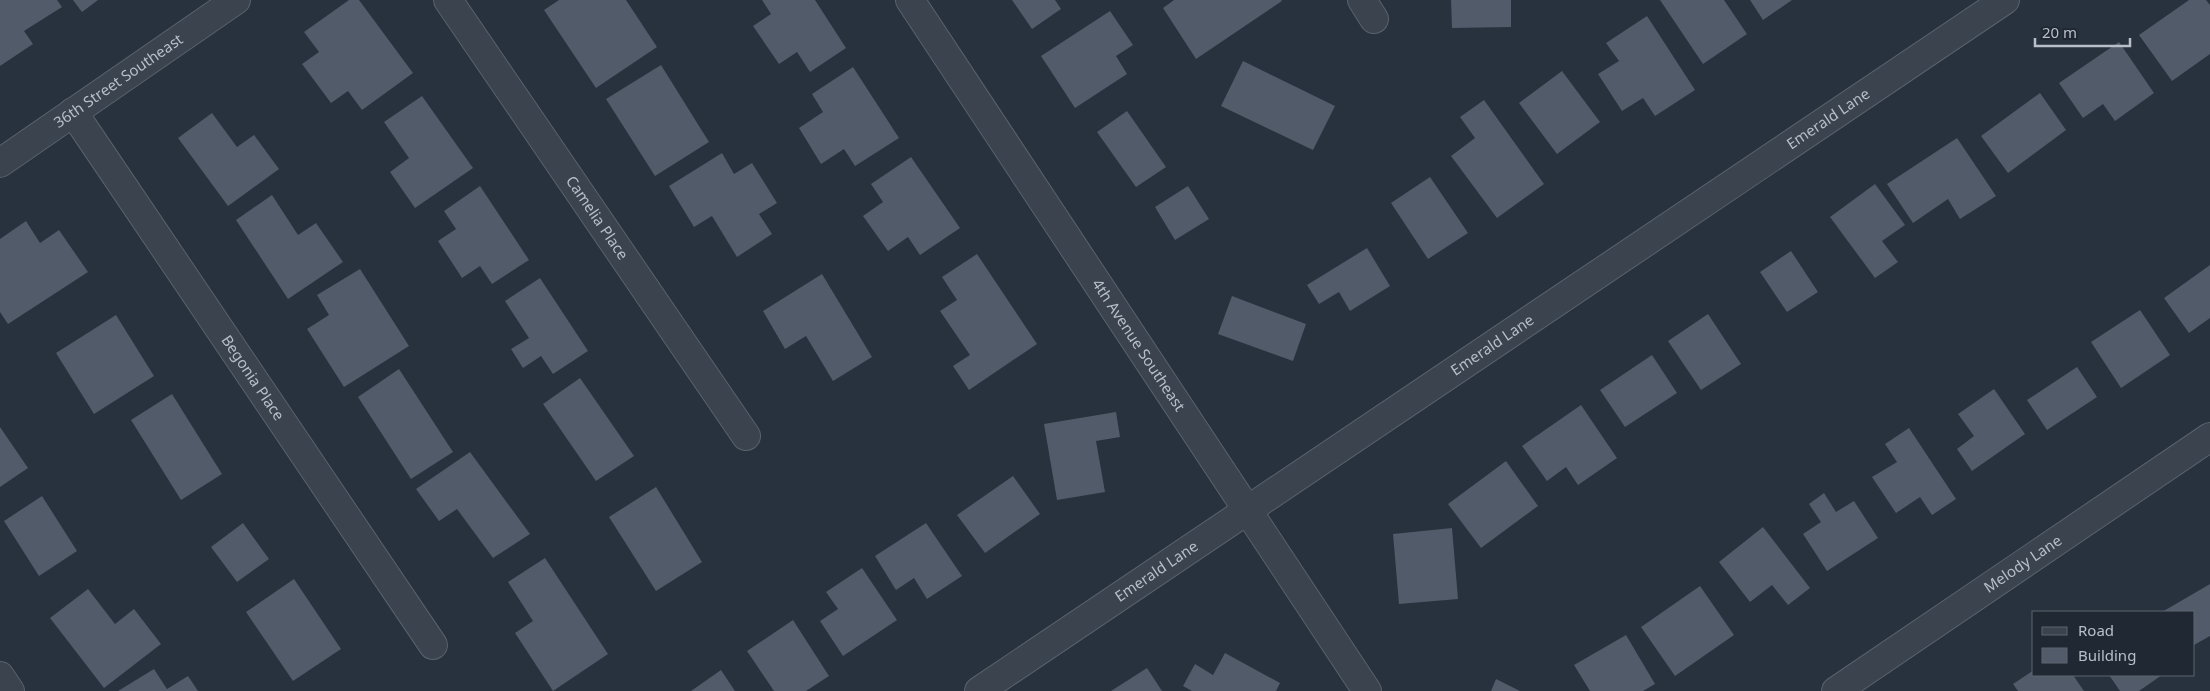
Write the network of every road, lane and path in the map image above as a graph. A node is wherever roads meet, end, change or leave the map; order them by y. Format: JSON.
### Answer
{"nodes":[{"id":1,"x":236,"y":0,"type":"edge"},
{"id":2,"x":448,"y":0,"type":"edge"},
{"id":3,"x":910,"y":0,"type":"edge"},
{"id":4,"x":2005,"y":0,"type":"edge"},
{"id":5,"x":73,"y":112,"type":"junction"},
{"id":6,"x":0,"y":163,"type":"edge"},
{"id":7,"x":746,"y":436,"type":"dead end"},
{"id":8,"x":2210,"y":437,"type":"edge"},
{"id":9,"x":1248,"y":509,"type":"junction"},
{"id":10,"x":432,"y":645,"type":"dead end"},
{"id":11,"x":0,"y":676,"type":"edge"},
{"id":12,"x":10,"y":691,"type":"edge"},
{"id":13,"x":979,"y":691,"type":"edge"},
{"id":14,"x":1367,"y":691,"type":"edge"},
{"id":15,"x":1836,"y":691,"type":"edge"}],
"edges":[{"from":1,"to":5,"type":"street","name":"36th Street Southeast"},
{"from":2,"to":7,"type":"street","name":"Camelia Place"},
{"from":3,"to":9,"type":"street","name":"4th Avenue Southeast"},
{"from":4,"to":9,"type":"street","name":"Emerald Lane"},
{"from":5,"to":6,"type":"street","name":"36th Street Southeast"},
{"from":5,"to":10,"type":"street","name":"Begonia Place"},
{"from":8,"to":15,"type":"street","name":"Melody Lane"},
{"from":9,"to":13,"type":"street","name":"Emerald Lane"},
{"from":9,"to":14,"type":"street","name":"4th Avenue Southeast"},
{"from":11,"to":12,"type":"street"}]}
